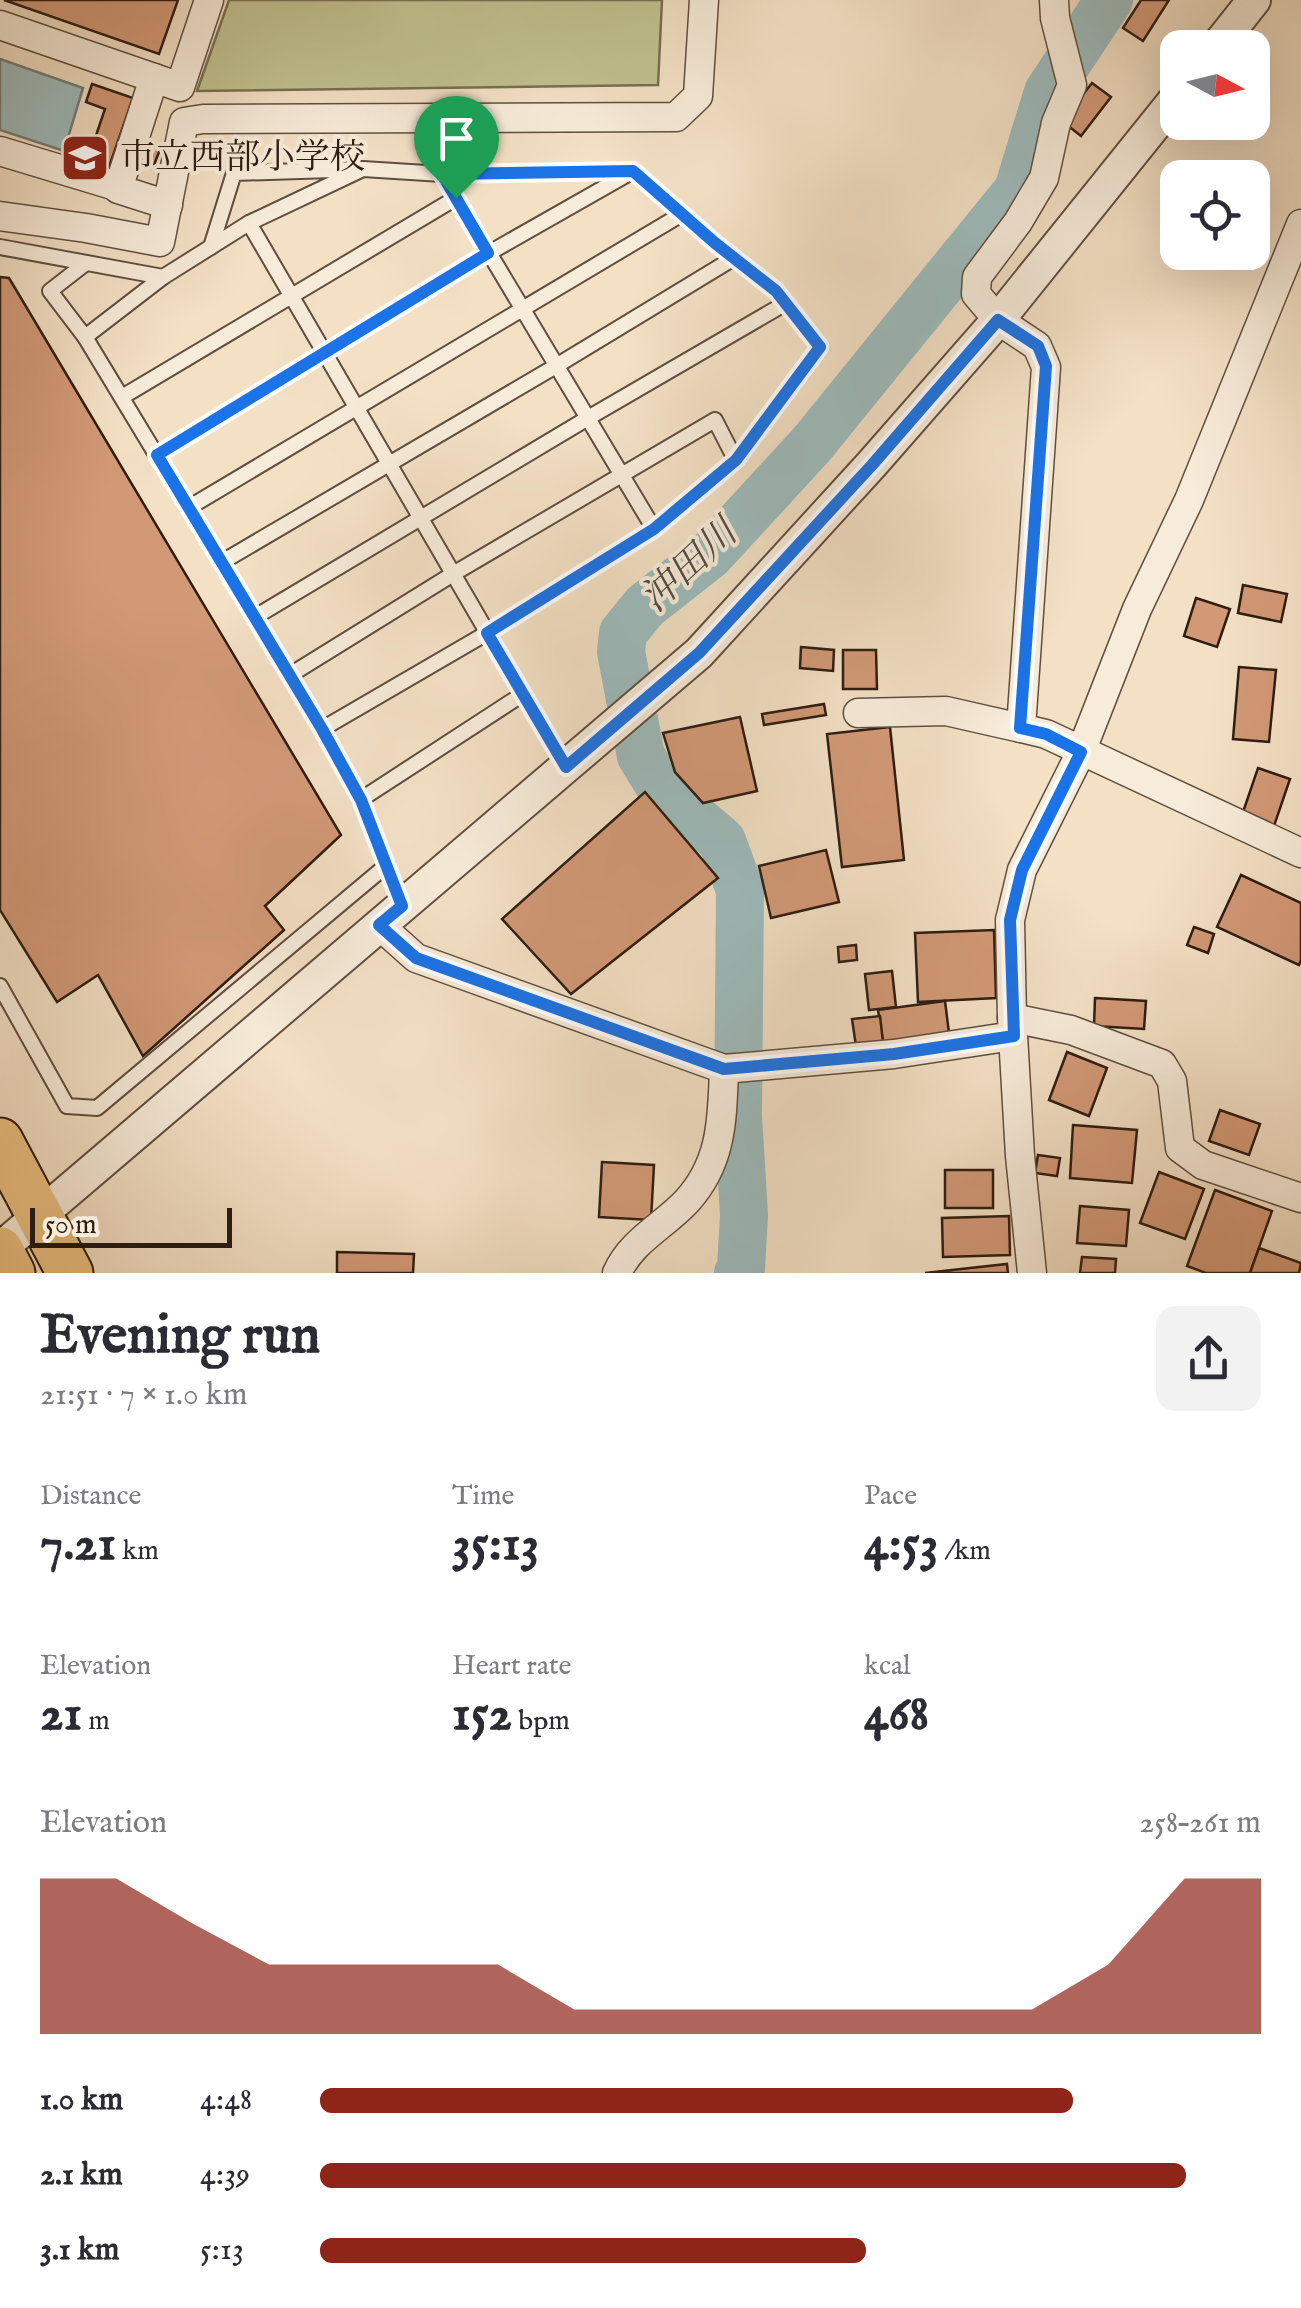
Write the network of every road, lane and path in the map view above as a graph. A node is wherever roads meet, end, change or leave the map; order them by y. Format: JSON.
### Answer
{"nodes":[{"id":1,"x":209,"y":0,"type":"edge"},
{"id":2,"x":704,"y":0,"type":"edge"},
{"id":3,"x":1054,"y":0,"type":"edge"},
{"id":4,"x":1254,"y":0,"type":"edge"},
{"id":5,"x":0,"y":25,"type":"edge"},
{"id":6,"x":1230,"y":30,"type":"edge"},
{"id":7,"x":154,"y":78,"type":"junction"},
{"id":8,"x":1160,"y":118,"type":"edge"},
{"id":9,"x":0,"y":152,"type":"edge"},
{"id":10,"x":363,"y":168,"type":"junction"},
{"id":11,"x":633,"y":171,"type":"junction"},
{"id":12,"x":442,"y":174,"type":"junction"},
{"id":13,"x":119,"y":187,"type":"junction"},
{"id":14,"x":456,"y":198,"type":"junction"},
{"id":15,"x":168,"y":205,"type":"junction"},
{"id":16,"x":682,"y":214,"type":"junction"},
{"id":17,"x":0,"y":216,"type":"edge"},
{"id":18,"x":249,"y":223,"type":"junction"},
{"id":19,"x":1301,"y":224,"type":"edge"},
{"id":20,"x":0,"y":247,"type":"edge"},
{"id":21,"x":210,"y":247,"type":"junction"},
{"id":22,"x":488,"y":253,"type":"junction"},
{"id":23,"x":734,"y":258,"type":"junction"},
{"id":24,"x":86,"y":263,"type":"junction"},
{"id":25,"x":163,"y":277,"type":"junction"},
{"id":26,"x":291,"y":295,"type":"junction"},
{"id":27,"x":786,"y":303,"type":"junction"},
{"id":28,"x":523,"y":310,"type":"junction"},
{"id":29,"x":998,"y":320,"type":"junction"},
{"id":30,"x":85,"y":336,"type":"junction"},
{"id":31,"x":324,"y":352,"type":"junction"},
{"id":32,"x":556,"y":366,"type":"junction"},
{"id":33,"x":122,"y":397,"type":"junction"},
{"id":34,"x":356,"y":406,"type":"junction"},
{"id":35,"x":588,"y":418,"type":"junction"},
{"id":36,"x":157,"y":455,"type":"junction"},
{"id":37,"x":736,"y":460,"type":"junction"},
{"id":38,"x":389,"y":464,"type":"junction"},
{"id":39,"x":622,"y":476,"type":"junction"},
{"id":40,"x":188,"y":508,"type":"junction"},
{"id":41,"x":420,"y":517,"type":"junction"},
{"id":42,"x":654,"y":529,"type":"junction"},
{"id":43,"x":222,"y":562,"type":"junction"},
{"id":44,"x":453,"y":574,"type":"junction"},
{"id":45,"x":255,"y":618,"type":"junction"},
{"id":46,"x":487,"y":633,"type":"junction"},
{"id":47,"x":290,"y":675,"type":"junction"},
{"id":48,"x":523,"y":694,"type":"junction"},
{"id":49,"x":858,"y":713,"type":"dead end"},
{"id":50,"x":1020,"y":728,"type":"junction"},
{"id":51,"x":322,"y":729,"type":"junction"},
{"id":52,"x":1081,"y":752,"type":"junction"},
{"id":53,"x":566,"y":767,"type":"junction"},
{"id":54,"x":361,"y":800,"type":"junction"},
{"id":55,"x":1301,"y":853,"type":"edge"},
{"id":56,"x":387,"y":865,"type":"junction"},
{"id":57,"x":391,"y":916,"type":"junction"},
{"id":58,"x":0,"y":986,"type":"edge"},
{"id":59,"x":1013,"y":1027,"type":"junction"},
{"id":60,"x":724,"y":1069,"type":"junction"},
{"id":61,"x":0,"y":1142,"type":"edge"},
{"id":62,"x":1301,"y":1198,"type":"edge"},
{"id":63,"x":40,"y":1213,"type":"junction"},
{"id":64,"x":0,"y":1249,"type":"edge"},
{"id":65,"x":12,"y":1273,"type":"edge"},
{"id":66,"x":70,"y":1273,"type":"edge"},
{"id":67,"x":617,"y":1273,"type":"edge"},
{"id":68,"x":1032,"y":1273,"type":"edge"}],
"edges":[{"from":1,"to":7,"type":"street"},
{"from":2,"to":15,"type":"street"},
{"from":3,"to":29,"type":"street"},
{"from":4,"to":6,"type":"street"},
{"from":5,"to":7,"type":"street"},
{"from":7,"to":13,"type":"street"},
{"from":8,"to":29,"type":"street"},
{"from":9,"to":13,"type":"street"},
{"from":10,"to":12,"type":"lane"},
{"from":10,"to":18,"type":"lane"},
{"from":10,"to":21,"type":"lane"},
{"from":11,"to":12,"type":"lane"},
{"from":11,"to":16,"type":"lane"},
{"from":11,"to":22,"type":"lane"},
{"from":12,"to":14,"type":"lane"},
{"from":13,"to":15,"type":"street"},
{"from":14,"to":22,"type":"lane"},
{"from":14,"to":26,"type":"lane"},
{"from":15,"to":17,"type":"street"},
{"from":16,"to":23,"type":"lane"},
{"from":16,"to":28,"type":"lane"},
{"from":18,"to":21,"type":"lane"},
{"from":18,"to":26,"type":"lane"},
{"from":19,"to":52,"type":"street"},
{"from":20,"to":24,"type":"lane"},
{"from":21,"to":25,"type":"lane"},
{"from":22,"to":28,"type":"lane"},
{"from":22,"to":31,"type":"lane"},
{"from":23,"to":27,"type":"lane"},
{"from":23,"to":32,"type":"lane"},
{"from":24,"to":25,"type":"lane"},
{"from":24,"to":30,"type":"lane"},
{"from":25,"to":30,"type":"lane"},
{"from":26,"to":31,"type":"lane"},
{"from":26,"to":33,"type":"lane"},
{"from":27,"to":35,"type":"lane"},
{"from":27,"to":37,"type":"lane"},
{"from":28,"to":32,"type":"lane"},
{"from":28,"to":34,"type":"lane"},
{"from":29,"to":50,"type":"street"},
{"from":29,"to":53,"type":"street"},
{"from":30,"to":33,"type":"lane"},
{"from":31,"to":34,"type":"lane"},
{"from":31,"to":36,"type":"lane"},
{"from":32,"to":35,"type":"lane"},
{"from":32,"to":38,"type":"lane"},
{"from":33,"to":36,"type":"lane"},
{"from":34,"to":38,"type":"lane"},
{"from":34,"to":40,"type":"lane"},
{"from":35,"to":39,"type":"lane"},
{"from":35,"to":41,"type":"lane"},
{"from":36,"to":40,"type":"lane"},
{"from":37,"to":39,"type":"lane"},
{"from":37,"to":42,"type":"lane"},
{"from":38,"to":41,"type":"lane"},
{"from":38,"to":43,"type":"lane"},
{"from":39,"to":42,"type":"lane"},
{"from":39,"to":44,"type":"lane"},
{"from":40,"to":43,"type":"lane"},
{"from":41,"to":44,"type":"lane"},
{"from":41,"to":45,"type":"lane"},
{"from":42,"to":46,"type":"lane"},
{"from":43,"to":45,"type":"lane"},
{"from":44,"to":46,"type":"lane"},
{"from":44,"to":47,"type":"lane"},
{"from":45,"to":47,"type":"lane"},
{"from":46,"to":48,"type":"lane"},
{"from":46,"to":51,"type":"lane"},
{"from":47,"to":51,"type":"lane"},
{"from":48,"to":53,"type":"lane"},
{"from":48,"to":54,"type":"lane"},
{"from":49,"to":50,"type":"street"},
{"from":50,"to":52,"type":"street"},
{"from":51,"to":54,"type":"lane"},
{"from":52,"to":55,"type":"street"},
{"from":52,"to":59,"type":"street"},
{"from":53,"to":57,"type":"street"},
{"from":54,"to":56,"type":"lane"},
{"from":56,"to":57,"type":"lane"},
{"from":56,"to":58,"type":"lane"},
{"from":57,"to":60,"type":"street"},
{"from":57,"to":63,"type":"street"},
{"from":59,"to":60,"type":"street"},
{"from":59,"to":62,"type":"street"},
{"from":59,"to":68,"type":"street"},
{"from":60,"to":67,"type":"street"},
{"from":61,"to":63,"type":"highway"},
{"from":63,"to":64,"type":"street"},
{"from":63,"to":66,"type":"highway"},
{"from":64,"to":65,"type":"highway"}]}
